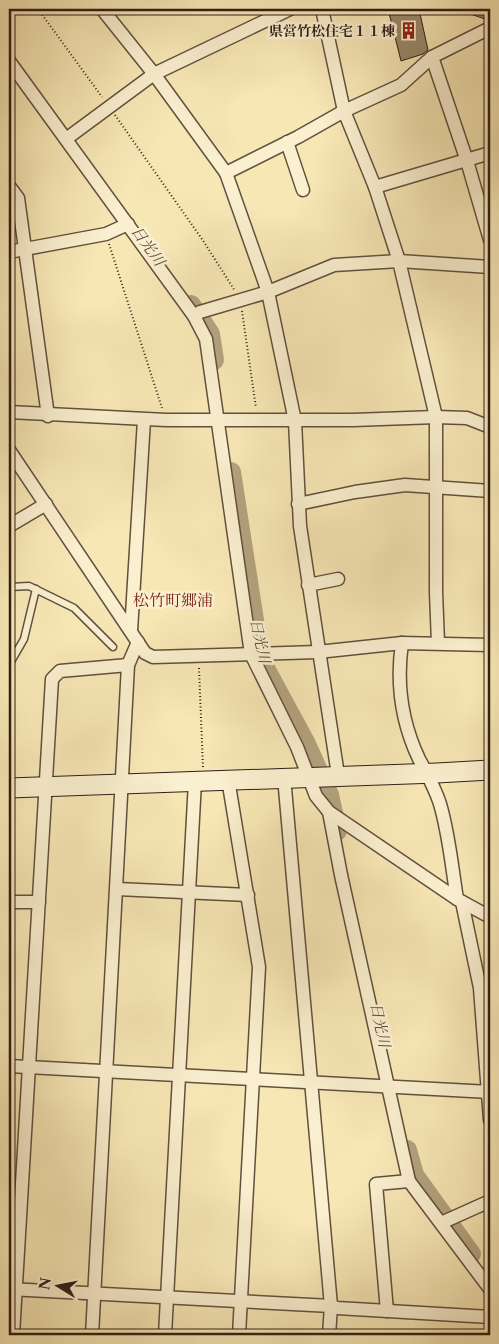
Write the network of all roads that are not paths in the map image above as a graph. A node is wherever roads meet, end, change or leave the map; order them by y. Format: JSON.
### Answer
{"nodes":[{"id":1,"x":102,"y":9,"type":"edge"},
{"id":2,"x":290,"y":9,"type":"edge"},
{"id":3,"x":322,"y":9,"type":"edge"},
{"id":4,"x":490,"y":28,"type":"edge"},
{"id":5,"x":432,"y":57,"type":"junction"},
{"id":6,"x":9,"y":61,"type":"edge"},
{"id":7,"x":154,"y":74,"type":"junction"},
{"id":8,"x":344,"y":111,"type":"junction"},
{"id":9,"x":69,"y":137,"type":"junction"},
{"id":10,"x":287,"y":142,"type":"junction"},
{"id":11,"x":490,"y":153,"type":"edge"},
{"id":12,"x":467,"y":161,"type":"junction"},
{"id":13,"x":226,"y":173,"type":"junction"},
{"id":14,"x":9,"y":186,"type":"edge"},
{"id":15,"x":375,"y":187,"type":"junction"},
{"id":16,"x":303,"y":190,"type":"dead end"},
{"id":17,"x":128,"y":224,"type":"junction"},
{"id":18,"x":490,"y":240,"type":"edge"},
{"id":19,"x":23,"y":248,"type":"junction"},
{"id":20,"x":9,"y":252,"type":"edge"},
{"id":21,"x":399,"y":261,"type":"junction"},
{"id":22,"x":490,"y":267,"type":"edge"},
{"id":23,"x":268,"y":292,"type":"junction"},
{"id":24,"x":197,"y":314,"type":"junction"},
{"id":25,"x":9,"y":412,"type":"edge"},
{"id":26,"x":48,"y":416,"type":"junction"},
{"id":27,"x":436,"y":417,"type":"junction"},
{"id":28,"x":144,"y":420,"type":"junction"},
{"id":29,"x":295,"y":420,"type":"junction"},
{"id":30,"x":222,"y":421,"type":"junction"},
{"id":31,"x":490,"y":427,"type":"edge"},
{"id":32,"x":9,"y":450,"type":"edge"},
{"id":33,"x":437,"y":486,"type":"junction"},
{"id":34,"x":490,"y":490,"type":"edge"},
{"id":35,"x":46,"y":504,"type":"junction"},
{"id":36,"x":298,"y":504,"type":"junction"},
{"id":37,"x":9,"y":526,"type":"edge"},
{"id":38,"x":338,"y":579,"type":"dead end"},
{"id":39,"x":308,"y":585,"type":"junction"},
{"id":40,"x":9,"y":587,"type":"edge"},
{"id":41,"x":36,"y":589,"type":"junction"},
{"id":42,"x":135,"y":637,"type":"junction"},
{"id":43,"x":402,"y":643,"type":"junction"},
{"id":44,"x":438,"y":643,"type":"junction"},
{"id":45,"x":490,"y":645,"type":"edge"},
{"id":46,"x":113,"y":647,"type":"dead end"},
{"id":47,"x":318,"y":652,"type":"junction"},
{"id":48,"x":256,"y":654,"type":"junction"},
{"id":49,"x":9,"y":665,"type":"edge"},
{"id":50,"x":128,"y":666,"type":"junction"},
{"id":51,"x":490,"y":770,"type":"edge"},
{"id":52,"x":428,"y":774,"type":"junction"},
{"id":53,"x":322,"y":776,"type":"junction"},
{"id":54,"x":284,"y":777,"type":"junction"},
{"id":55,"x":228,"y":779,"type":"junction"},
{"id":56,"x":199,"y":780,"type":"junction"},
{"id":57,"x":123,"y":784,"type":"junction"},
{"id":58,"x":45,"y":786,"type":"junction"},
{"id":59,"x":9,"y":788,"type":"edge"},
{"id":60,"x":332,"y":814,"type":"junction"},
{"id":61,"x":117,"y":889,"type":"junction"},
{"id":62,"x":189,"y":893,"type":"junction"},
{"id":63,"x":248,"y":895,"type":"junction"},
{"id":64,"x":460,"y":900,"type":"junction"},
{"id":65,"x":9,"y":902,"type":"edge"},
{"id":66,"x":39,"y":902,"type":"junction"},
{"id":67,"x":490,"y":917,"type":"edge"},
{"id":68,"x":9,"y":1066,"type":"edge"},
{"id":69,"x":29,"y":1067,"type":"junction"},
{"id":70,"x":106,"y":1072,"type":"junction"},
{"id":71,"x":180,"y":1076,"type":"junction"},
{"id":72,"x":253,"y":1081,"type":"junction"},
{"id":73,"x":311,"y":1084,"type":"junction"},
{"id":74,"x":392,"y":1087,"type":"junction"},
{"id":75,"x":489,"y":1092,"type":"edge"},
{"id":76,"x":490,"y":1120,"type":"edge"},
{"id":77,"x":409,"y":1180,"type":"junction"},
{"id":78,"x":490,"y":1201,"type":"edge"},
{"id":79,"x":444,"y":1221,"type":"junction"},
{"id":80,"x":13,"y":1289,"type":"edge"},
{"id":81,"x":490,"y":1289,"type":"edge"},
{"id":82,"x":94,"y":1292,"type":"junction"},
{"id":83,"x":168,"y":1297,"type":"junction"},
{"id":84,"x":241,"y":1300,"type":"junction"},
{"id":85,"x":331,"y":1306,"type":"junction"},
{"id":86,"x":388,"y":1311,"type":"junction"},
{"id":87,"x":490,"y":1317,"type":"edge"},
{"id":88,"x":13,"y":1335,"type":"edge"},
{"id":89,"x":92,"y":1335,"type":"edge"},
{"id":90,"x":165,"y":1335,"type":"edge"},
{"id":91,"x":239,"y":1335,"type":"edge"},
{"id":92,"x":329,"y":1335,"type":"edge"}],
"edges":[{"from":1,"to":7,"type":"street"},
{"from":2,"to":7,"type":"street"},
{"from":3,"to":8,"type":"street"},
{"from":4,"to":5,"type":"street"},
{"from":5,"to":8,"type":"street"},
{"from":5,"to":12,"type":"street"},
{"from":6,"to":9,"type":"street"},
{"from":7,"to":9,"type":"street"},
{"from":7,"to":13,"type":"street"},
{"from":8,"to":10,"type":"street"},
{"from":8,"to":15,"type":"street"},
{"from":9,"to":17,"type":"street"},
{"from":10,"to":13,"type":"street"},
{"from":10,"to":16,"type":"street"},
{"from":11,"to":12,"type":"street"},
{"from":12,"to":15,"type":"street"},
{"from":12,"to":18,"type":"street"},
{"from":13,"to":23,"type":"street"},
{"from":14,"to":19,"type":"street"},
{"from":15,"to":21,"type":"street"},
{"from":17,"to":19,"type":"street"},
{"from":17,"to":24,"type":"street"},
{"from":19,"to":20,"type":"street"},
{"from":19,"to":26,"type":"street"},
{"from":21,"to":22,"type":"street"},
{"from":21,"to":23,"type":"street"},
{"from":21,"to":27,"type":"street"},
{"from":23,"to":24,"type":"street"},
{"from":23,"to":29,"type":"street"},
{"from":24,"to":30,"type":"street"},
{"from":25,"to":26,"type":"street"},
{"from":26,"to":28,"type":"street"},
{"from":27,"to":29,"type":"street"},
{"from":27,"to":31,"type":"street"},
{"from":27,"to":33,"type":"street"},
{"from":28,"to":30,"type":"street"},
{"from":28,"to":42,"type":"street"},
{"from":29,"to":30,"type":"street"},
{"from":29,"to":36,"type":"street"},
{"from":30,"to":48,"type":"street"},
{"from":32,"to":35,"type":"street"},
{"from":33,"to":34,"type":"street"},
{"from":33,"to":36,"type":"street"},
{"from":33,"to":44,"type":"street"},
{"from":35,"to":37,"type":"street"},
{"from":35,"to":42,"type":"street"},
{"from":36,"to":39,"type":"street"},
{"from":38,"to":39,"type":"street"},
{"from":39,"to":47,"type":"street"},
{"from":40,"to":41,"type":"lane"},
{"from":41,"to":46,"type":"lane"},
{"from":41,"to":49,"type":"lane"},
{"from":42,"to":48,"type":"street"},
{"from":42,"to":50,"type":"street"},
{"from":43,"to":44,"type":"street"},
{"from":43,"to":47,"type":"street"},
{"from":43,"to":52,"type":"street"},
{"from":44,"to":45,"type":"street"},
{"from":47,"to":48,"type":"street"},
{"from":47,"to":53,"type":"street"},
{"from":48,"to":53,"type":"street"},
{"from":50,"to":57,"type":"street"},
{"from":50,"to":58,"type":"street"},
{"from":51,"to":52,"type":"street"},
{"from":52,"to":53,"type":"street"},
{"from":52,"to":64,"type":"street"},
{"from":53,"to":54,"type":"street"},
{"from":53,"to":60,"type":"street"},
{"from":54,"to":55,"type":"street"},
{"from":54,"to":73,"type":"street"},
{"from":55,"to":56,"type":"street"},
{"from":55,"to":63,"type":"street"},
{"from":56,"to":57,"type":"street"},
{"from":56,"to":62,"type":"street"},
{"from":57,"to":58,"type":"street"},
{"from":57,"to":61,"type":"street"},
{"from":58,"to":59,"type":"street"},
{"from":58,"to":66,"type":"street"},
{"from":60,"to":64,"type":"street"},
{"from":60,"to":74,"type":"street"},
{"from":61,"to":62,"type":"street"},
{"from":61,"to":70,"type":"street"},
{"from":62,"to":63,"type":"street"},
{"from":62,"to":71,"type":"street"},
{"from":63,"to":72,"type":"street"},
{"from":64,"to":67,"type":"street"},
{"from":64,"to":75,"type":"street"},
{"from":65,"to":66,"type":"street"},
{"from":66,"to":69,"type":"street"},
{"from":68,"to":69,"type":"street"},
{"from":69,"to":70,"type":"street"},
{"from":69,"to":80,"type":"street"},
{"from":70,"to":71,"type":"street"},
{"from":70,"to":82,"type":"street"},
{"from":71,"to":72,"type":"street"},
{"from":71,"to":83,"type":"street"},
{"from":72,"to":73,"type":"street"},
{"from":72,"to":84,"type":"street"},
{"from":73,"to":74,"type":"street"},
{"from":73,"to":85,"type":"street"},
{"from":74,"to":75,"type":"street"},
{"from":74,"to":77,"type":"street"},
{"from":75,"to":76,"type":"street"},
{"from":77,"to":79,"type":"street"},
{"from":77,"to":86,"type":"street"},
{"from":78,"to":79,"type":"street"},
{"from":79,"to":81,"type":"street"},
{"from":80,"to":82,"type":"street"},
{"from":80,"to":88,"type":"street"},
{"from":82,"to":83,"type":"street"},
{"from":82,"to":89,"type":"street"},
{"from":83,"to":84,"type":"street"},
{"from":83,"to":90,"type":"street"},
{"from":84,"to":85,"type":"street"},
{"from":84,"to":91,"type":"street"},
{"from":85,"to":86,"type":"street"},
{"from":85,"to":92,"type":"street"},
{"from":86,"to":87,"type":"street"}]}
